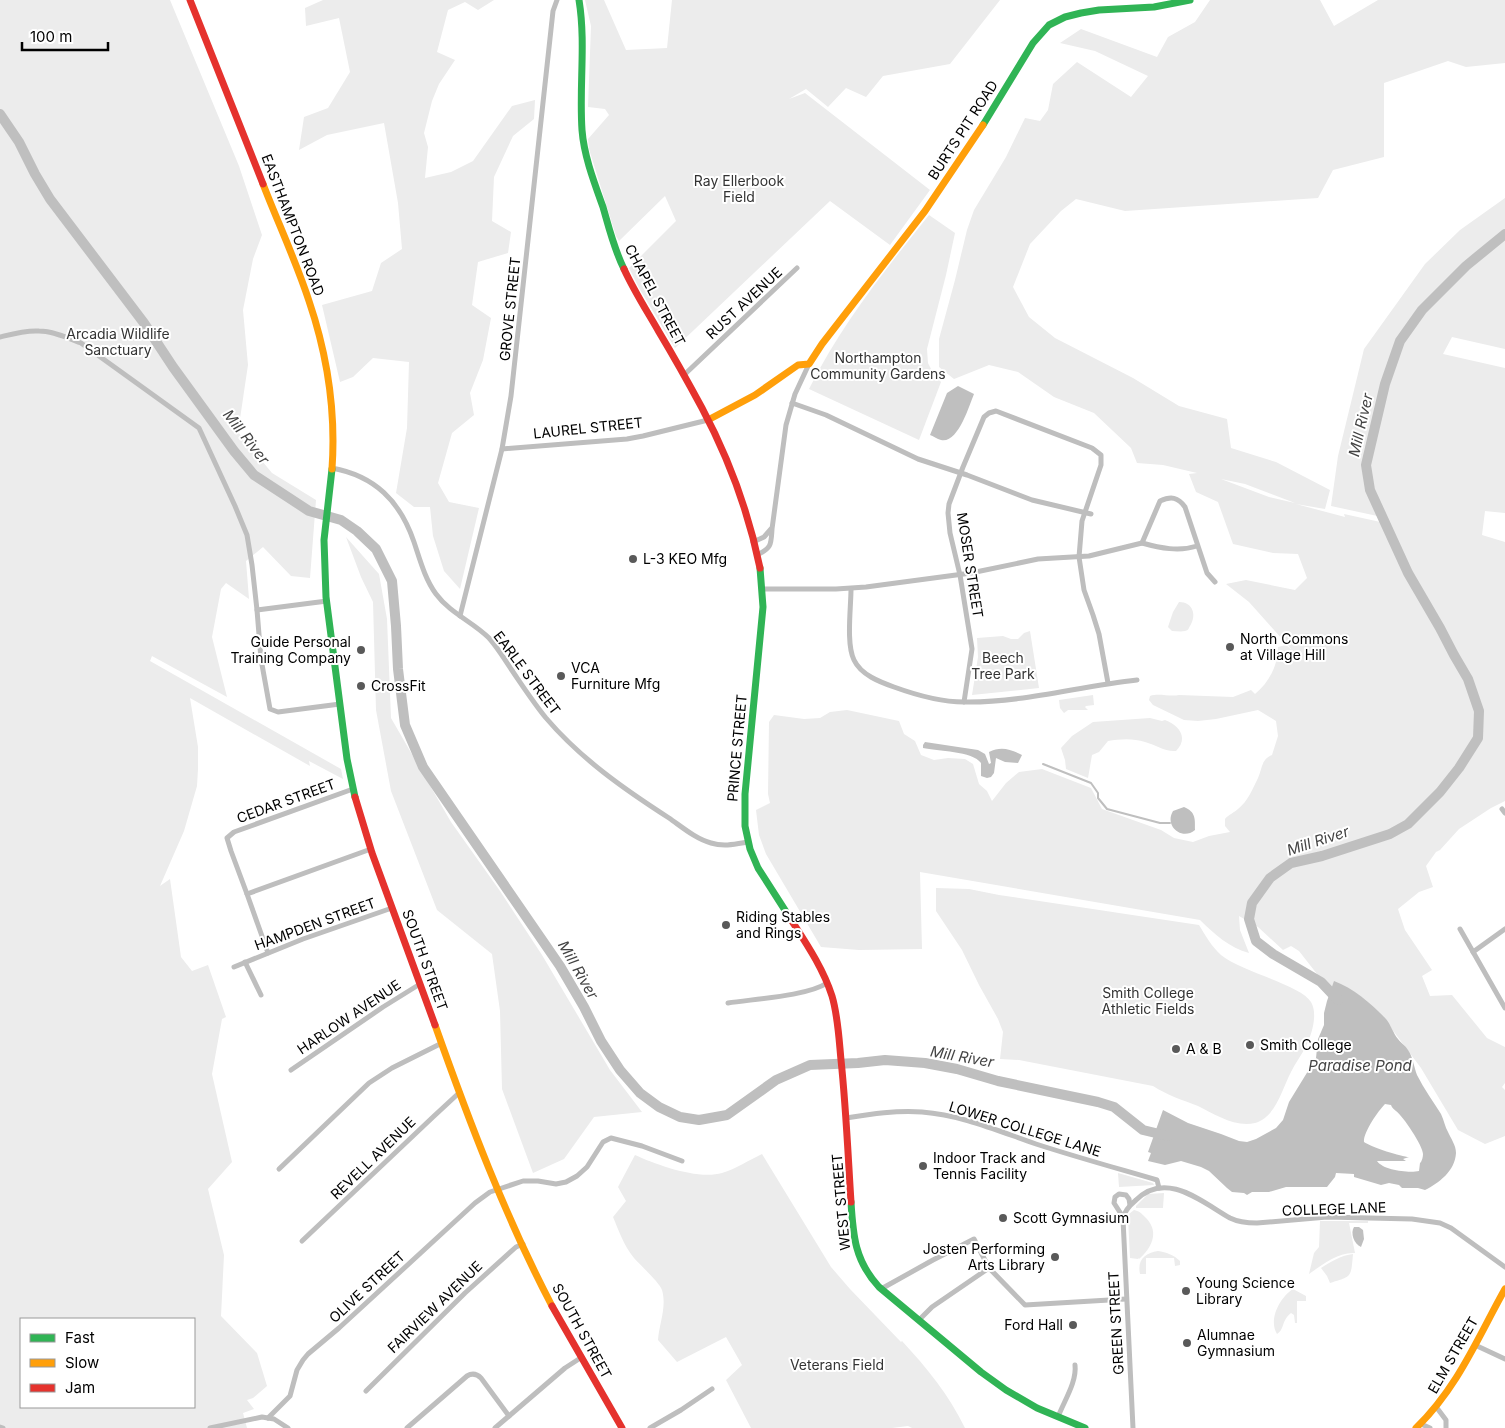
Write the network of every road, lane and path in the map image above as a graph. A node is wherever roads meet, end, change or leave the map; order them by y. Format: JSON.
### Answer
{"nodes":[{"id":1,"x":190,"y":0,"type":"edge"},
{"id":2,"x":557,"y":0,"type":"edge"},
{"id":3,"x":579,"y":0,"type":"edge"},
{"id":4,"x":1190,"y":0,"type":"edge"},
{"id":5,"x":797,"y":268,"type":"dead end"},
{"id":6,"x":0,"y":337,"type":"edge"},
{"id":7,"x":809,"y":364,"type":"junction"},
{"id":8,"x":684,"y":376,"type":"junction"},
{"id":9,"x":792,"y":403,"type":"junction"},
{"id":10,"x":708,"y":420,"type":"junction"},
{"id":11,"x":502,"y":449,"type":"junction"},
{"id":12,"x":332,"y":468,"type":"junction"},
{"id":13,"x":961,"y":473,"type":"junction"},
{"id":14,"x":1084,"y":512,"type":"junction"},
{"id":15,"x":1091,"y":514,"type":"dead end"},
{"id":16,"x":772,"y":529,"type":"junction"},
{"id":17,"x":753,"y":542,"type":"junction"},
{"id":18,"x":1142,"y":543,"type":"junction"},
{"id":19,"x":1197,"y":546,"type":"junction"},
{"id":20,"x":757,"y":555,"type":"junction"},
{"id":21,"x":1079,"y":557,"type":"junction"},
{"id":22,"x":960,"y":575,"type":"junction"},
{"id":23,"x":1215,"y":582,"type":"dead end"},
{"id":24,"x":763,"y":589,"type":"junction"},
{"id":25,"x":851,"y":589,"type":"junction"},
{"id":26,"x":327,"y":601,"type":"junction"},
{"id":27,"x":258,"y":610,"type":"junction"},
{"id":28,"x":460,"y":616,"type":"junction"},
{"id":29,"x":1137,"y":680,"type":"dead end"},
{"id":30,"x":1108,"y":684,"type":"junction"},
{"id":31,"x":964,"y":702,"type":"junction"},
{"id":32,"x":340,"y":704,"type":"junction"},
{"id":33,"x":353,"y":789,"type":"junction"},
{"id":34,"x":748,"y":842,"type":"junction"},
{"id":35,"x":371,"y":849,"type":"junction"},
{"id":36,"x":247,"y":894,"type":"junction"},
{"id":37,"x":779,"y":901,"type":"joint"},
{"id":38,"x":392,"y":908,"type":"junction"},
{"id":39,"x":1460,"y":929,"type":"dead end"},
{"id":40,"x":1505,"y":929,"type":"edge"},
{"id":41,"x":1473,"y":952,"type":"junction"},
{"id":42,"x":268,"y":953,"type":"junction"},
{"id":43,"x":245,"y":962,"type":"junction"},
{"id":44,"x":234,"y":967,"type":"dead end"},
{"id":45,"x":827,"y":983,"type":"junction"},
{"id":46,"x":420,"y":984,"type":"junction"},
{"id":47,"x":261,"y":995,"type":"dead end"},
{"id":48,"x":728,"y":1003,"type":"dead end"},
{"id":49,"x":1505,"y":1008,"type":"edge"},
{"id":50,"x":442,"y":1043,"type":"junction"},
{"id":51,"x":291,"y":1070,"type":"dead end"},
{"id":52,"x":460,"y":1092,"type":"junction"},
{"id":53,"x":846,"y":1118,"type":"junction"},
{"id":54,"x":682,"y":1162,"type":"dead end"},
{"id":55,"x":279,"y":1169,"type":"dead end"},
{"id":56,"x":1159,"y":1188,"type":"junction"},
{"id":57,"x":499,"y":1189,"type":"junction"},
{"id":58,"x":1130,"y":1205,"type":"junction"},
{"id":59,"x":1123,"y":1217,"type":"junction"},
{"id":60,"x":302,"y":1241,"type":"dead end"},
{"id":61,"x":523,"y":1244,"type":"junction"},
{"id":62,"x":1505,"y":1267,"type":"edge"},
{"id":63,"x":989,"y":1268,"type":"junction"},
{"id":64,"x":881,"y":1289,"type":"junction"},
{"id":65,"x":1505,"y":1289,"type":"edge"},
{"id":66,"x":1126,"y":1299,"type":"junction"},
{"id":67,"x":919,"y":1320,"type":"junction"},
{"id":68,"x":1474,"y":1345,"type":"junction"},
{"id":69,"x":582,"y":1357,"type":"junction"},
{"id":70,"x":1505,"y":1359,"type":"edge"},
{"id":71,"x":1075,"y":1365,"type":"dead end"},
{"id":72,"x":712,"y":1389,"type":"dead end"},
{"id":73,"x":366,"y":1391,"type":"dead end"},
{"id":74,"x":1436,"y":1408,"type":"junction"},
{"id":75,"x":508,"y":1416,"type":"junction"},
{"id":76,"x":1058,"y":1417,"type":"junction"},
{"id":77,"x":268,"y":1418,"type":"junction"},
{"id":78,"x":1418,"y":1426,"type":"edge"},
{"id":79,"x":618,"y":1427,"type":"edge"},
{"id":80,"x":210,"y":1428,"type":"edge"},
{"id":81,"x":288,"y":1428,"type":"edge"},
{"id":82,"x":407,"y":1428,"type":"edge"},
{"id":83,"x":495,"y":1428,"type":"edge"},
{"id":84,"x":650,"y":1428,"type":"edge"},
{"id":85,"x":1085,"y":1428,"type":"edge"},
{"id":86,"x":1133,"y":1428,"type":"edge"},
{"id":87,"x":1430,"y":1428,"type":"edge"},
{"id":88,"x":1446,"y":1428,"type":"edge"}],
"edges":[{"from":1,"to":12,"type":"main road","name":"EASTHAMPTON ROAD"},
{"from":2,"to":11,"type":"street","name":"GROVE STREET"},
{"from":3,"to":8,"type":"main road","name":"CHAPEL STREET"},
{"from":4,"to":7,"type":"main road","name":"BURTS PIT ROAD"},
{"from":5,"to":8,"type":"street","name":"RUST AVENUE"},
{"from":6,"to":27,"type":"street"},
{"from":7,"to":9,"type":"street"},
{"from":7,"to":10,"type":"main road","name":"LAUREL STREET"},
{"from":8,"to":10,"type":"main road","name":"CHAPEL STREET"},
{"from":9,"to":13,"type":"street"},
{"from":9,"to":16,"type":"street"},
{"from":10,"to":11,"type":"street","name":"LAUREL STREET"},
{"from":10,"to":17,"type":"main road","name":"CHAPEL STREET"},
{"from":11,"to":28,"type":"street","name":"GROVE STREET"},
{"from":12,"to":26,"type":"main road","name":"SOUTH STREET"},
{"from":12,"to":28,"type":"street","name":"EARLE STREET"},
{"from":13,"to":14,"type":"street"},
{"from":13,"to":14,"type":"street","name":"MOSER STREET"},
{"from":13,"to":22,"type":"street","name":"MOSER STREET"},
{"from":14,"to":15,"type":"street"},
{"from":14,"to":21,"type":"street"},
{"from":16,"to":17,"type":"street"},
{"from":16,"to":20,"type":"street"},
{"from":17,"to":20,"type":"main road","name":"CHAPEL STREET"},
{"from":18,"to":19,"type":"street"},
{"from":18,"to":19,"type":"street"},
{"from":18,"to":21,"type":"street"},
{"from":19,"to":23,"type":"street"},
{"from":20,"to":24,"type":"main road","name":"CHAPEL STREET"},
{"from":21,"to":22,"type":"street"},
{"from":21,"to":30,"type":"street"},
{"from":22,"to":25,"type":"street"},
{"from":22,"to":31,"type":"street","name":"MOSER STREET"},
{"from":24,"to":25,"type":"street"},
{"from":24,"to":34,"type":"main road","name":"PRINCE STREET"},
{"from":25,"to":31,"type":"street"},
{"from":26,"to":27,"type":"street"},
{"from":26,"to":32,"type":"main road","name":"SOUTH STREET"},
{"from":27,"to":32,"type":"street"},
{"from":28,"to":34,"type":"street","name":"EARLE STREET"},
{"from":29,"to":30,"type":"street"},
{"from":30,"to":31,"type":"street"},
{"from":32,"to":33,"type":"main road","name":"SOUTH STREET"},
{"from":33,"to":35,"type":"main road","name":"SOUTH STREET"},
{"from":33,"to":36,"type":"street","name":"CEDAR STREET"},
{"from":34,"to":37,"type":"main road","name":"PRINCE STREET"},
{"from":35,"to":36,"type":"street"},
{"from":35,"to":38,"type":"main road","name":"SOUTH STREET"},
{"from":36,"to":42,"type":"street"},
{"from":37,"to":45,"type":"main road","name":"WEST STREET"},
{"from":38,"to":42,"type":"street","name":"HAMPDEN STREET"},
{"from":38,"to":46,"type":"main road","name":"SOUTH STREET"},
{"from":39,"to":41,"type":"street"},
{"from":40,"to":41,"type":"street"},
{"from":41,"to":49,"type":"street"},
{"from":42,"to":43,"type":"street","name":"HAMPDEN STREET"},
{"from":43,"to":44,"type":"street","name":"HAMPDEN STREET"},
{"from":43,"to":47,"type":"street","name":"HAMPDEN STREET"},
{"from":45,"to":48,"type":"street"},
{"from":45,"to":53,"type":"main road","name":"WEST STREET"},
{"from":46,"to":50,"type":"main road","name":"SOUTH STREET"},
{"from":46,"to":51,"type":"street","name":"HARLOW AVENUE"},
{"from":50,"to":52,"type":"main road","name":"SOUTH STREET"},
{"from":50,"to":55,"type":"street"},
{"from":52,"to":57,"type":"main road","name":"SOUTH STREET"},
{"from":52,"to":60,"type":"street","name":"REVELL AVENUE"},
{"from":53,"to":56,"type":"street","name":"LOWER COLLEGE LANE"},
{"from":53,"to":64,"type":"main road","name":"WEST STREET"},
{"from":54,"to":57,"type":"street","name":"OLIVE STREET"},
{"from":56,"to":58,"type":"street"},
{"from":56,"to":62,"type":"street","name":"COLLEGE LANE"},
{"from":57,"to":61,"type":"main road","name":"SOUTH STREET"},
{"from":57,"to":77,"type":"street","name":"OLIVE STREET"},
{"from":58,"to":59,"type":"street"},
{"from":58,"to":59,"type":"street","name":"GREEN STREET"},
{"from":59,"to":66,"type":"street","name":"GREEN STREET"},
{"from":61,"to":69,"type":"main road","name":"SOUTH STREET"},
{"from":61,"to":73,"type":"street","name":"FAIRVIEW AVENUE"},
{"from":63,"to":64,"type":"street"},
{"from":63,"to":66,"type":"street"},
{"from":63,"to":67,"type":"street"},
{"from":64,"to":67,"type":"main road","name":"WEST STREET"},
{"from":65,"to":68,"type":"main road","name":"ELM STREET"},
{"from":66,"to":86,"type":"street","name":"GREEN STREET"},
{"from":67,"to":76,"type":"main road","name":"WEST STREET"},
{"from":68,"to":70,"type":"street"},
{"from":68,"to":74,"type":"main road","name":"ELM STREET"},
{"from":69,"to":75,"type":"street"},
{"from":69,"to":79,"type":"main road","name":"SOUTH STREET"},
{"from":71,"to":76,"type":"street"},
{"from":72,"to":84,"type":"street"},
{"from":74,"to":78,"type":"main road","name":"ELM STREET"},
{"from":74,"to":88,"type":"street"},
{"from":75,"to":82,"type":"street"},
{"from":75,"to":83,"type":"street"},
{"from":76,"to":85,"type":"main road","name":"WEST STREET"},
{"from":77,"to":80,"type":"street"},
{"from":77,"to":81,"type":"street"},
{"from":78,"to":87,"type":"street"}]}
